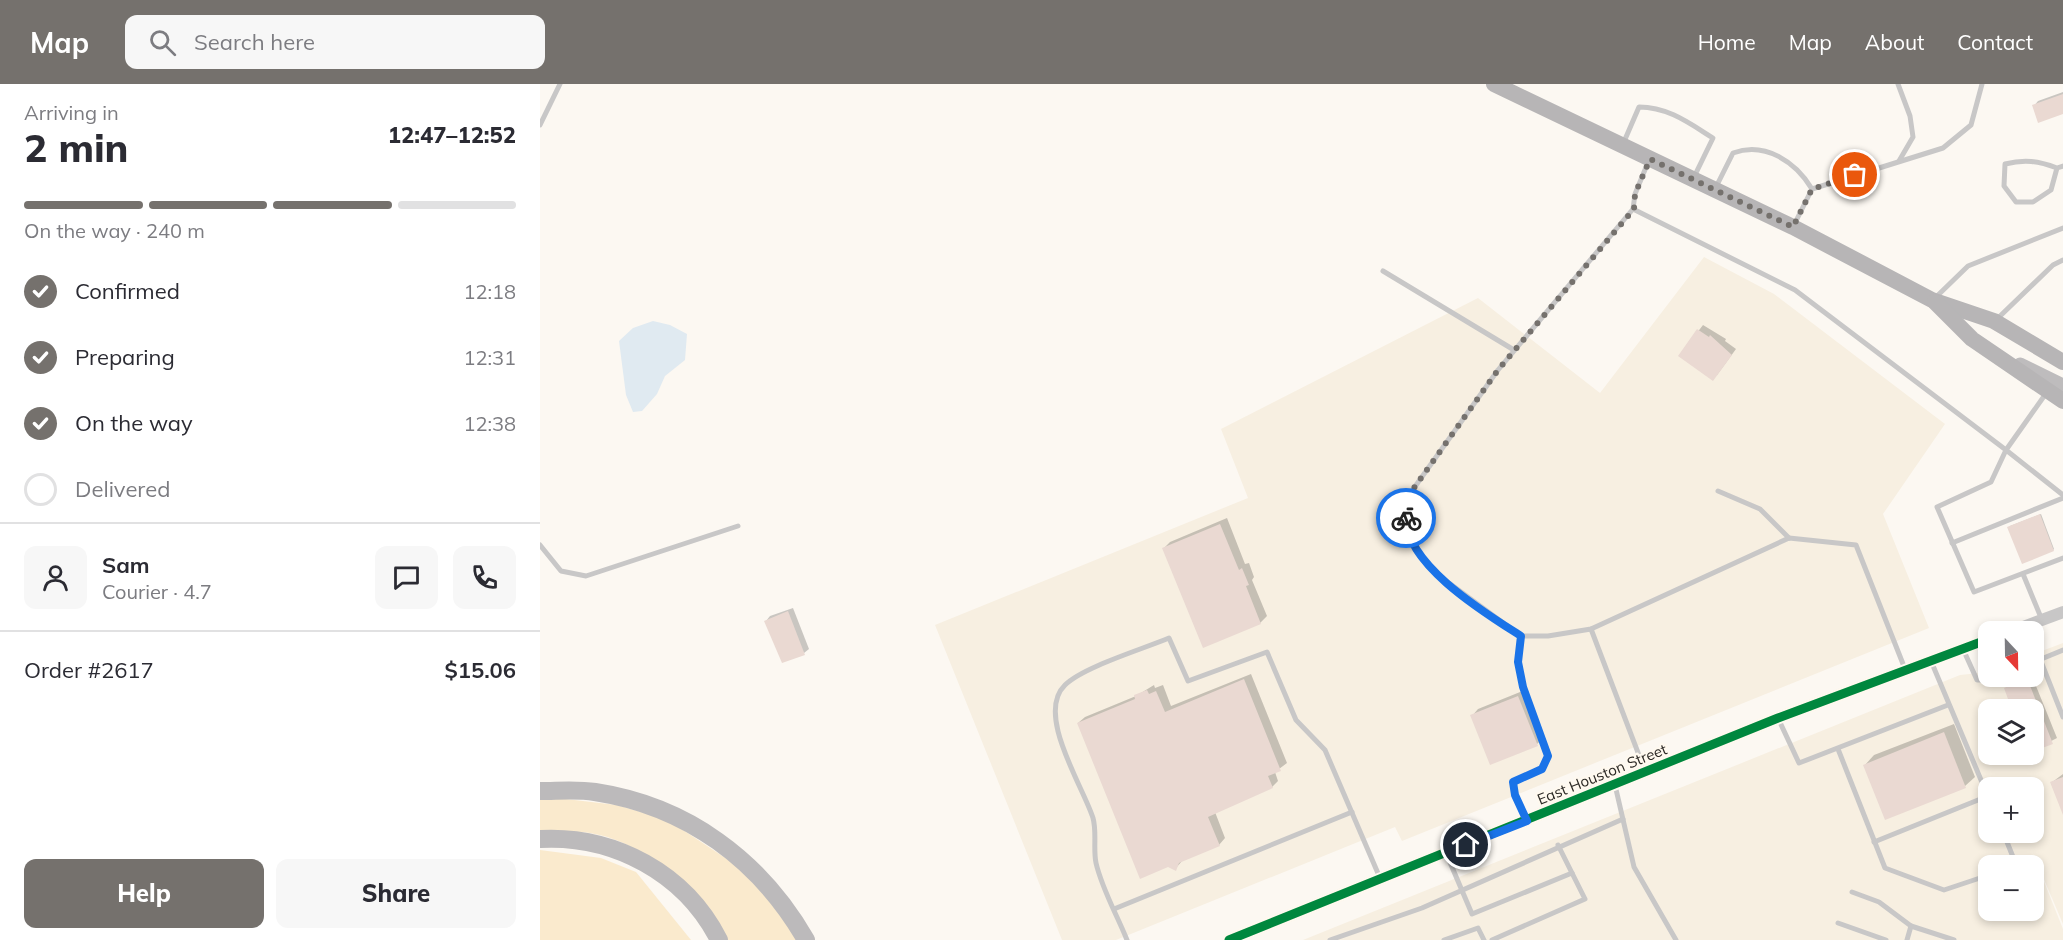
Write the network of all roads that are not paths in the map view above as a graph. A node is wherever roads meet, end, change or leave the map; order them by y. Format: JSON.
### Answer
{"nodes":[{"id":1,"x":560,"y":84,"type":"edge"},
{"id":2,"x":1494,"y":84,"type":"edge"},
{"id":3,"x":1898,"y":84,"type":"edge"},
{"id":4,"x":1982,"y":84,"type":"edge"},
{"id":5,"x":540,"y":125,"type":"edge"},
{"id":6,"x":1622,"y":145,"type":"junction"},
{"id":7,"x":1650,"y":159,"type":"junction"},
{"id":8,"x":1899,"y":161,"type":"junction"},
{"id":9,"x":2060,"y":167,"type":"edge"},
{"id":10,"x":1693,"y":179,"type":"junction"},
{"id":11,"x":1812,"y":189,"type":"junction"},
{"id":12,"x":1715,"y":190,"type":"junction"},
{"id":13,"x":1634,"y":209,"type":"junction"},
{"id":14,"x":1793,"y":227,"type":"junction"},
{"id":15,"x":2063,"y":228,"type":"edge"},
{"id":16,"x":2063,"y":260,"type":"edge"},
{"id":17,"x":1383,"y":271,"type":"dead end"},
{"id":18,"x":1932,"y":300,"type":"junction"},
{"id":19,"x":1994,"y":321,"type":"junction"},
{"id":20,"x":1514,"y":350,"type":"junction"},
{"id":21,"x":2063,"y":362,"type":"edge"},
{"id":22,"x":2056,"y":388,"type":"edge"},
{"id":23,"x":2063,"y":401,"type":"edge"},
{"id":24,"x":2006,"y":450,"type":"junction"},
{"id":25,"x":1718,"y":491,"type":"dead end"},
{"id":26,"x":2063,"y":496,"type":"edge"},
{"id":27,"x":738,"y":526,"type":"dead end"},
{"id":28,"x":1789,"y":538,"type":"junction"},
{"id":29,"x":1952,"y":543,"type":"junction"},
{"id":30,"x":540,"y":545,"type":"edge"},
{"id":31,"x":2063,"y":558,"type":"edge"},
{"id":32,"x":2023,"y":574,"type":"junction"},
{"id":33,"x":2063,"y":612,"type":"edge"},
{"id":34,"x":2042,"y":620,"type":"joint"},
{"id":35,"x":1591,"y":629,"type":"junction"},
{"id":36,"x":1521,"y":636,"type":"junction"},
{"id":37,"x":1978,"y":643,"type":"edge"},
{"id":38,"x":1963,"y":649,"type":"junction"},
{"id":39,"x":2063,"y":650,"type":"edge"},
{"id":40,"x":2044,"y":658,"type":"edge"},
{"id":41,"x":1931,"y":661,"type":"junction"},
{"id":42,"x":1906,"y":670,"type":"junction"},
{"id":43,"x":2044,"y":676,"type":"edge"},
{"id":44,"x":1978,"y":680,"type":"edge"},
{"id":45,"x":1948,"y":705,"type":"junction"},
{"id":46,"x":2063,"y":717,"type":"edge"},
{"id":47,"x":1778,"y":718,"type":"junction"},
{"id":48,"x":1838,"y":749,"type":"junction"},
{"id":49,"x":1646,"y":772,"type":"junction"},
{"id":50,"x":1980,"y":777,"type":"edge"},
{"id":51,"x":1615,"y":785,"type":"junction"},
{"id":52,"x":540,"y":791,"type":"edge"},
{"id":53,"x":1978,"y":802,"type":"edge"},
{"id":54,"x":1352,"y":812,"type":"junction"},
{"id":55,"x":1623,"y":819,"type":"junction"},
{"id":56,"x":1527,"y":821,"type":"junction"},
{"id":57,"x":540,"y":839,"type":"edge"},
{"id":58,"x":1874,"y":842,"type":"junction"},
{"id":59,"x":1558,"y":845,"type":"junction"},
{"id":60,"x":1446,"y":853,"type":"junction"},
{"id":61,"x":1572,"y":873,"type":"junction"},
{"id":62,"x":1381,"y":879,"type":"junction"},
{"id":63,"x":1978,"y":879,"type":"edge"},
{"id":64,"x":1460,"y":889,"type":"junction"},
{"id":65,"x":1852,"y":892,"type":"dead end"},
{"id":66,"x":1114,"y":909,"type":"junction"},
{"id":67,"x":1472,"y":914,"type":"junction"},
{"id":68,"x":1838,"y":923,"type":"dead end"},
{"id":69,"x":1911,"y":926,"type":"junction"},
{"id":70,"x":1478,"y":928,"type":"junction"},
{"id":71,"x":1233,"y":939,"type":"edge"},
{"id":72,"x":719,"y":940,"type":"edge"},
{"id":73,"x":806,"y":940,"type":"edge"},
{"id":74,"x":1127,"y":940,"type":"edge"},
{"id":75,"x":1330,"y":940,"type":"edge"},
{"id":76,"x":1444,"y":940,"type":"edge"},
{"id":77,"x":1484,"y":940,"type":"edge"},
{"id":78,"x":1492,"y":940,"type":"edge"},
{"id":79,"x":1676,"y":940,"type":"edge"},
{"id":80,"x":1886,"y":940,"type":"edge"},
{"id":81,"x":1907,"y":940,"type":"edge"},
{"id":82,"x":1954,"y":940,"type":"edge"}],
"edges":[{"from":1,"to":5,"type":"lane"},
{"from":2,"to":6,"type":"main road"},
{"from":3,"to":8,"type":"lane"},
{"from":4,"to":8,"type":"lane"},
{"from":6,"to":7,"type":"main road"},
{"from":6,"to":10,"type":"lane"},
{"from":7,"to":10,"type":"main road"},
{"from":7,"to":13,"type":"lane"},
{"from":8,"to":11,"type":"lane"},
{"from":9,"to":9,"type":"lane"},
{"from":10,"to":12,"type":"main road"},
{"from":11,"to":12,"type":"lane"},
{"from":11,"to":14,"type":"lane"},
{"from":12,"to":14,"type":"main road"},
{"from":13,"to":20,"type":"lane"},
{"from":13,"to":24,"type":"lane"},
{"from":14,"to":18,"type":"main road"},
{"from":15,"to":18,"type":"lane"},
{"from":16,"to":19,"type":"lane"},
{"from":17,"to":20,"type":"lane"},
{"from":18,"to":19,"type":"main road"},
{"from":18,"to":22,"type":"main road"},
{"from":19,"to":21,"type":"main road"},
{"from":20,"to":36,"type":"lane"},
{"from":22,"to":23,"type":"main road"},
{"from":22,"to":24,"type":"lane"},
{"from":24,"to":26,"type":"lane"},
{"from":24,"to":29,"type":"lane"},
{"from":25,"to":28,"type":"lane"},
{"from":26,"to":29,"type":"lane"},
{"from":27,"to":30,"type":"lane"},
{"from":28,"to":35,"type":"lane"},
{"from":28,"to":42,"type":"lane"},
{"from":29,"to":32,"type":"lane"},
{"from":31,"to":32,"type":"lane"},
{"from":32,"to":34,"type":"lane"},
{"from":33,"to":34,"type":"street"},
{"from":35,"to":36,"type":"lane"},
{"from":35,"to":49,"type":"lane"},
{"from":36,"to":56,"type":"lane"},
{"from":37,"to":38,"type":"street","name":"East Houston Street"},
{"from":38,"to":41,"type":"street","name":"East Houston Street"},
{"from":38,"to":44,"type":"lane"},
{"from":39,"to":40,"type":"lane"},
{"from":41,"to":42,"type":"street","name":"East Houston Street"},
{"from":41,"to":45,"type":"lane"},
{"from":42,"to":47,"type":"street","name":"East Houston Street"},
{"from":43,"to":46,"type":"lane"},
{"from":45,"to":48,"type":"lane"},
{"from":45,"to":50,"type":"lane"},
{"from":47,"to":48,"type":"lane"},
{"from":47,"to":49,"type":"street","name":"East Houston Street"},
{"from":48,"to":58,"type":"lane"},
{"from":49,"to":51,"type":"street","name":"East Houston Street"},
{"from":51,"to":55,"type":"lane"},
{"from":51,"to":56,"type":"street","name":"East Houston Street"},
{"from":52,"to":73,"type":"highway"},
{"from":53,"to":58,"type":"lane"},
{"from":54,"to":62,"type":"lane"},
{"from":54,"to":66,"type":"lane"},
{"from":54,"to":66,"type":"lane"},
{"from":55,"to":59,"type":"lane"},
{"from":55,"to":79,"type":"lane"},
{"from":56,"to":60,"type":"street","name":"East Houston Street"},
{"from":57,"to":72,"type":"highway"},
{"from":58,"to":63,"type":"lane"},
{"from":59,"to":61,"type":"lane"},
{"from":59,"to":64,"type":"lane"},
{"from":60,"to":62,"type":"street","name":"East Houston Street"},
{"from":60,"to":64,"type":"lane"},
{"from":61,"to":67,"type":"lane"},
{"from":61,"to":78,"type":"lane"},
{"from":62,"to":71,"type":"street","name":"East Houston Street"},
{"from":64,"to":67,"type":"lane"},
{"from":64,"to":75,"type":"lane"},
{"from":65,"to":69,"type":"lane"},
{"from":66,"to":74,"type":"lane"},
{"from":67,"to":70,"type":"lane"},
{"from":68,"to":80,"type":"lane"},
{"from":69,"to":81,"type":"lane"},
{"from":69,"to":82,"type":"lane"},
{"from":70,"to":76,"type":"lane"},
{"from":70,"to":77,"type":"lane"}]}
